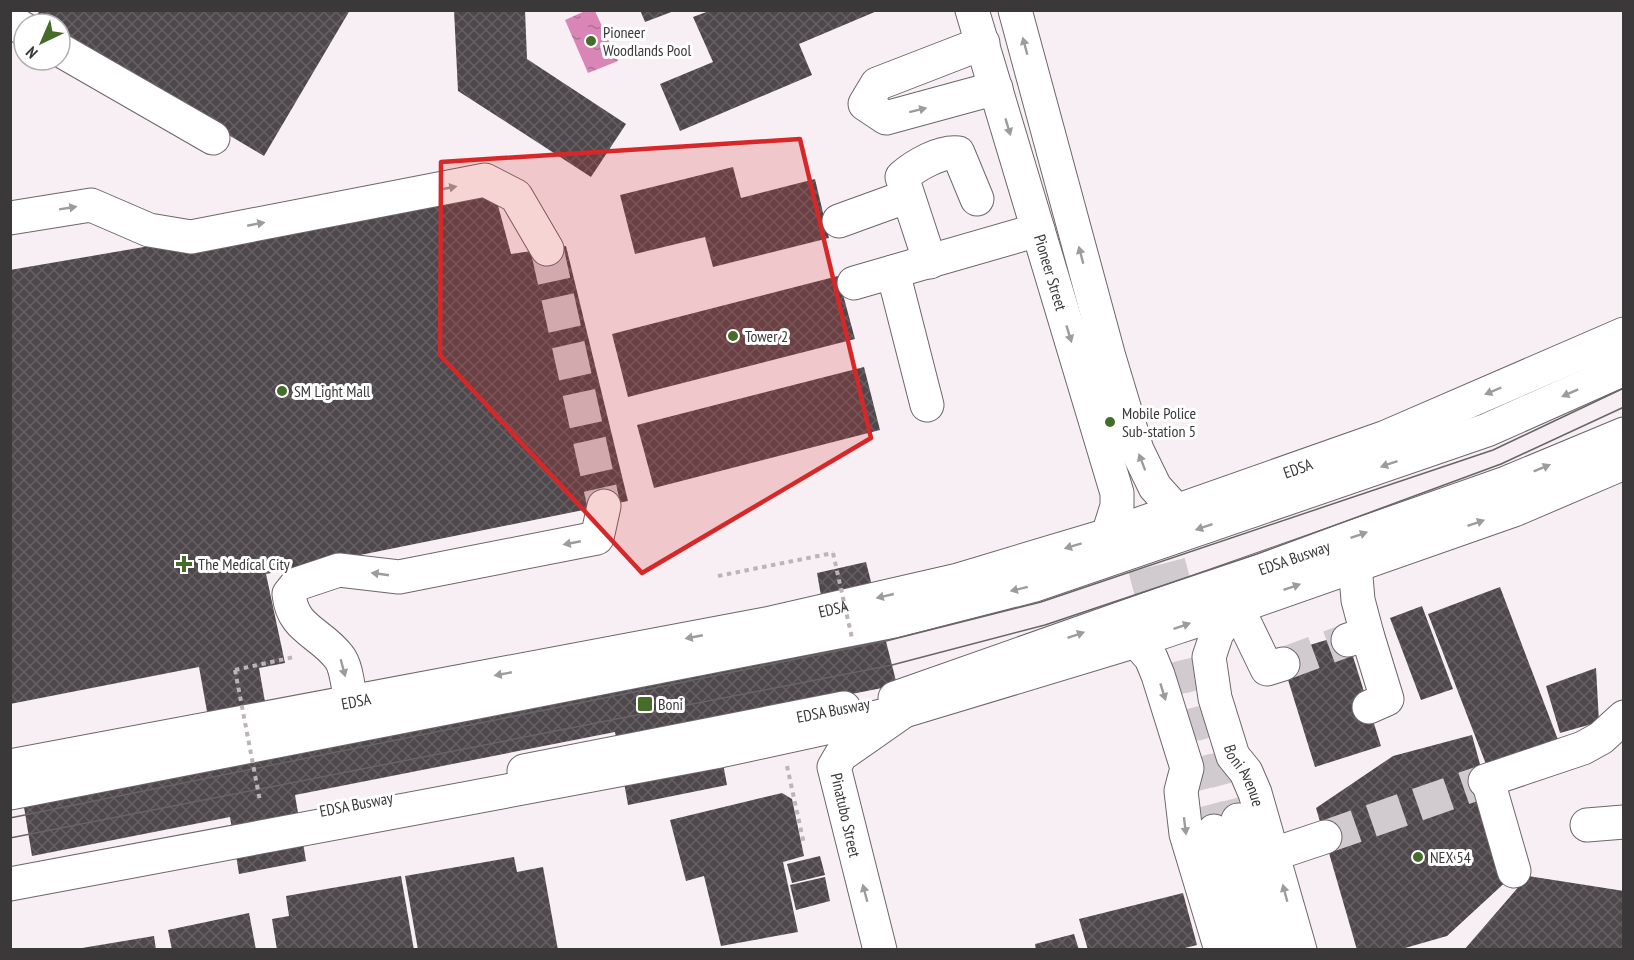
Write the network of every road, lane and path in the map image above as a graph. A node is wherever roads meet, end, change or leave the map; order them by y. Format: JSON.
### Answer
{"nodes":[{"id":1,"x":972,"y":10,"type":"edge"},
{"id":2,"x":1017,"y":11,"type":"edge"},
{"id":3,"x":983,"y":43,"type":"junction"},
{"id":4,"x":72,"y":57,"type":"edge"},
{"id":5,"x":996,"y":88,"type":"junction"},
{"id":6,"x":213,"y":138,"type":"dead end"},
{"id":7,"x":908,"y":196,"type":"junction"},
{"id":8,"x":977,"y":200,"type":"dead end"},
{"id":9,"x":10,"y":218,"type":"edge"},
{"id":10,"x":839,"y":221,"type":"dead end"},
{"id":11,"x":1038,"y":230,"type":"junction"},
{"id":12,"x":547,"y":249,"type":"tunnel mouth"},
{"id":13,"x":930,"y":262,"type":"junction"},
{"id":14,"x":893,"y":272,"type":"junction"},
{"id":15,"x":854,"y":283,"type":"dead end"},
{"id":16,"x":1623,"y":334,"type":"edge"},
{"id":17,"x":1094,"y":362,"type":"junction"},
{"id":18,"x":1623,"y":369,"type":"edge"},
{"id":19,"x":927,"y":405,"type":"dead end"},
{"id":20,"x":1623,"y":435,"type":"edge"},
{"id":21,"x":1623,"y":463,"type":"edge"},
{"id":22,"x":604,"y":506,"type":"tunnel mouth"},
{"id":23,"x":1175,"y":509,"type":"junction"},
{"id":24,"x":1108,"y":535,"type":"junction"},
{"id":25,"x":1355,"y":565,"type":"junction"},
{"id":26,"x":718,"y":576,"type":"dead end"},
{"id":27,"x":1237,"y":607,"type":"junction"},
{"id":28,"x":852,"y":638,"type":"dead end"},
{"id":29,"x":1136,"y":641,"type":"junction"},
{"id":30,"x":304,"y":655,"type":"dead end"},
{"id":31,"x":1283,"y":664,"type":"tunnel mouth"},
{"id":32,"x":351,"y":702,"type":"junction"},
{"id":33,"x":1369,"y":707,"type":"dead end"},
{"id":34,"x":904,"y":711,"type":"junction"},
{"id":35,"x":1623,"y":717,"type":"edge"},
{"id":36,"x":1233,"y":756,"type":"junction"},
{"id":37,"x":10,"y":766,"type":"edge"},
{"id":38,"x":777,"y":767,"type":"dead end"},
{"id":39,"x":1187,"y":768,"type":"junction"},
{"id":40,"x":10,"y":794,"type":"edge"},
{"id":41,"x":260,"y":801,"type":"dead end"},
{"id":42,"x":1623,"y":822,"type":"edge"},
{"id":43,"x":1587,"y":825,"type":"dead end"},
{"id":44,"x":1325,"y":837,"type":"tunnel mouth"},
{"id":45,"x":804,"y":844,"type":"dead end"},
{"id":46,"x":1274,"y":854,"type":"junction"},
{"id":47,"x":10,"y":868,"type":"edge"},
{"id":48,"x":1514,"y":871,"type":"dead end"},
{"id":49,"x":10,"y":884,"type":"edge"},
{"id":50,"x":880,"y":950,"type":"edge"},
{"id":51,"x":1221,"y":950,"type":"edge"},
{"id":52,"x":1245,"y":950,"type":"edge"},
{"id":53,"x":1274,"y":950,"type":"edge"},
{"id":54,"x":1300,"y":950,"type":"edge"}],
"edges":[{"from":1,"to":3,"type":"main road","name":"Pioneer Street"},
{"from":17,"to":2,"type":"main road","name":"Pioneer Street","one_way":true},
{"from":3,"to":5,"type":"main road","name":"Pioneer Street"},
{"from":3,"to":5,"type":"main road","one_way":true},
{"from":4,"to":6,"type":"main road"},
{"from":5,"to":11,"type":"main road","name":"Pioneer Street","one_way":true},
{"from":7,"to":8,"type":"main road"},
{"from":7,"to":10,"type":"main road"},
{"from":7,"to":13,"type":"main road"},
{"from":9,"to":12,"type":"main road","one_way":true},
{"from":11,"to":13,"type":"main road"},
{"from":11,"to":17,"type":"main road","name":"Pioneer Street","one_way":true},
{"from":13,"to":14,"type":"main road"},
{"from":14,"to":15,"type":"main road"},
{"from":14,"to":19,"type":"main road"},
{"from":16,"to":23,"type":"main road","name":"EDSA","one_way":true},
{"from":23,"to":17,"type":"main road","name":"Pioneer Street","one_way":true},
{"from":17,"to":24,"type":"main road","name":"Pioneer Street"},
{"from":18,"to":40,"type":"main road","one_way":true},
{"from":47,"to":20,"type":"main road","name":"EDSA Busway","one_way":true},
{"from":25,"to":21,"type":"main road","one_way":true},
{"from":22,"to":32,"type":"main road","one_way":true},
{"from":23,"to":24,"type":"main road","name":"EDSA"},
{"from":24,"to":32,"type":"main road","name":"EDSA","one_way":true},
{"from":27,"to":25,"type":"main road","one_way":true},
{"from":25,"to":33,"type":"main road"},
{"from":26,"to":28,"type":"path","bridge":true},
{"from":29,"to":27,"type":"main road","one_way":true},
{"from":27,"to":31,"type":"main road"},
{"from":27,"to":36,"type":"main road","name":"Boni Avenue"},
{"from":29,"to":34,"type":"main road"},
{"from":29,"to":39,"type":"main road","one_way":true},
{"from":30,"to":41,"type":"path","bridge":true},
{"from":32,"to":37,"type":"main road","name":"EDSA"},
{"from":34,"to":49,"type":"main road"},
{"from":50,"to":34,"type":"main road","name":"Pinatubo Street","one_way":true},
{"from":35,"to":48,"type":"main road"},
{"from":36,"to":39,"type":"main road"},
{"from":36,"to":46,"type":"main road","name":"Boni Avenue"},
{"from":38,"to":45,"type":"path"},
{"from":39,"to":51,"type":"main road","one_way":true},
{"from":42,"to":43,"type":"main road"},
{"from":44,"to":46,"type":"main road"},
{"from":54,"to":46,"type":"main road","name":"Boni Avenue","one_way":true},
{"from":52,"to":53,"type":"main road","name":"Boni Avenue"}]}
